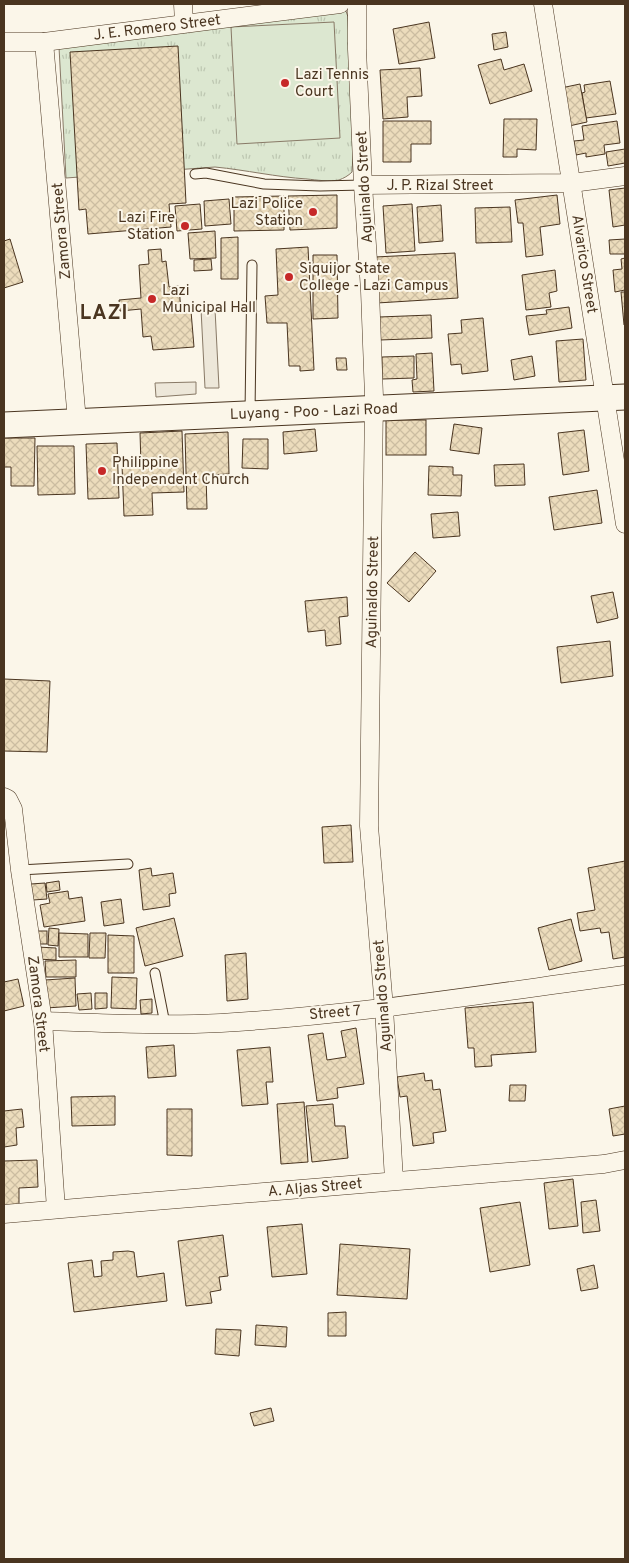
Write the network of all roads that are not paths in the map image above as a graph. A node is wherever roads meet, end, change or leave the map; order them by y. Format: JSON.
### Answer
{"nodes":[{"id":1,"x":183,"y":4,"type":"edge"},
{"id":2,"x":340,"y":4,"type":"edge"},
{"id":3,"x":357,"y":4,"type":"edge"},
{"id":4,"x":543,"y":4,"type":"edge"},
{"id":5,"x":184,"y":23,"type":"junction"},
{"id":6,"x":4,"y":42,"type":"edge"},
{"id":7,"x":44,"y":42,"type":"junction"},
{"id":8,"x":195,"y":174,"type":"dead end"},
{"id":9,"x":625,"y":176,"type":"edge"},
{"id":10,"x":572,"y":183,"type":"junction"},
{"id":11,"x":363,"y":185,"type":"junction"},
{"id":12,"x":252,"y":265,"type":"dead end"},
{"id":13,"x":616,"y":398,"type":"edge"},
{"id":14,"x":374,"y":408,"type":"junction"},
{"id":15,"x":250,"y":413,"type":"junction"},
{"id":16,"x":78,"y":421,"type":"junction"},
{"id":17,"x":4,"y":425,"type":"edge"},
{"id":18,"x":625,"y":524,"type":"edge"},
{"id":19,"x":7,"y":799,"type":"edge"},
{"id":20,"x":128,"y":864,"type":"dead end"},
{"id":21,"x":20,"y":870,"type":"junction"},
{"id":22,"x":155,"y":972,"type":"dead end"},
{"id":23,"x":625,"y":975,"type":"edge"},
{"id":24,"x":384,"y":1008,"type":"junction"},
{"id":25,"x":43,"y":1022,"type":"junction"},
{"id":26,"x":165,"y":1024,"type":"junction"},
{"id":27,"x":625,"y":1160,"type":"edge"},
{"id":28,"x":394,"y":1180,"type":"junction"},
{"id":29,"x":56,"y":1209,"type":"junction"},
{"id":30,"x":4,"y":1214,"type":"edge"}],
"edges":[{"from":1,"to":5,"type":"street"},
{"from":2,"to":5,"type":"street","name":"J. E. Romero Street"},
{"from":3,"to":11,"type":"street","name":"Aguinaldo Street"},
{"from":4,"to":10,"type":"street","name":"Alvarico Street"},
{"from":5,"to":7,"type":"street","name":"J. E. Romero Street"},
{"from":6,"to":7,"type":"street","name":"J. E. Romero Street"},
{"from":7,"to":16,"type":"street","name":"Zamora Street"},
{"from":8,"to":11,"type":"lane","name":"J. P. Rizal Street"},
{"from":9,"to":10,"type":"street","name":"J. P. Rizal Street"},
{"from":10,"to":11,"type":"street","name":"J. P. Rizal Street"},
{"from":10,"to":13,"type":"street","name":"Alvarico Street"},
{"from":11,"to":14,"type":"street","name":"Aguinaldo Street"},
{"from":12,"to":15,"type":"lane"},
{"from":13,"to":14,"type":"main road","name":"Luyang - Poo - Lazi Road"},
{"from":13,"to":18,"type":"street","name":"Alvarico Street"},
{"from":14,"to":15,"type":"main road","name":"Luyang - Poo - Lazi Road"},
{"from":14,"to":24,"type":"street","name":"Aguinaldo Street"},
{"from":15,"to":16,"type":"main road","name":"Luyang - Poo - Lazi Road"},
{"from":16,"to":17,"type":"main road","name":"Luyang - Poo - Lazi Road"},
{"from":19,"to":21,"type":"street","name":"Zamora Street"},
{"from":20,"to":21,"type":"lane"},
{"from":21,"to":25,"type":"street","name":"Zamora Street"},
{"from":22,"to":26,"type":"lane"},
{"from":23,"to":24,"type":"street","name":"Street 7"},
{"from":24,"to":26,"type":"street","name":"Street 7"},
{"from":24,"to":28,"type":"street","name":"Aguinaldo Street"},
{"from":25,"to":26,"type":"street","name":"Street 7"},
{"from":25,"to":29,"type":"street","name":"Zamora Street"},
{"from":27,"to":28,"type":"street","name":"A. Aljas Street"},
{"from":28,"to":29,"type":"street","name":"A. Aljas Street"},
{"from":29,"to":30,"type":"street","name":"A. Aljas Street"}]}
